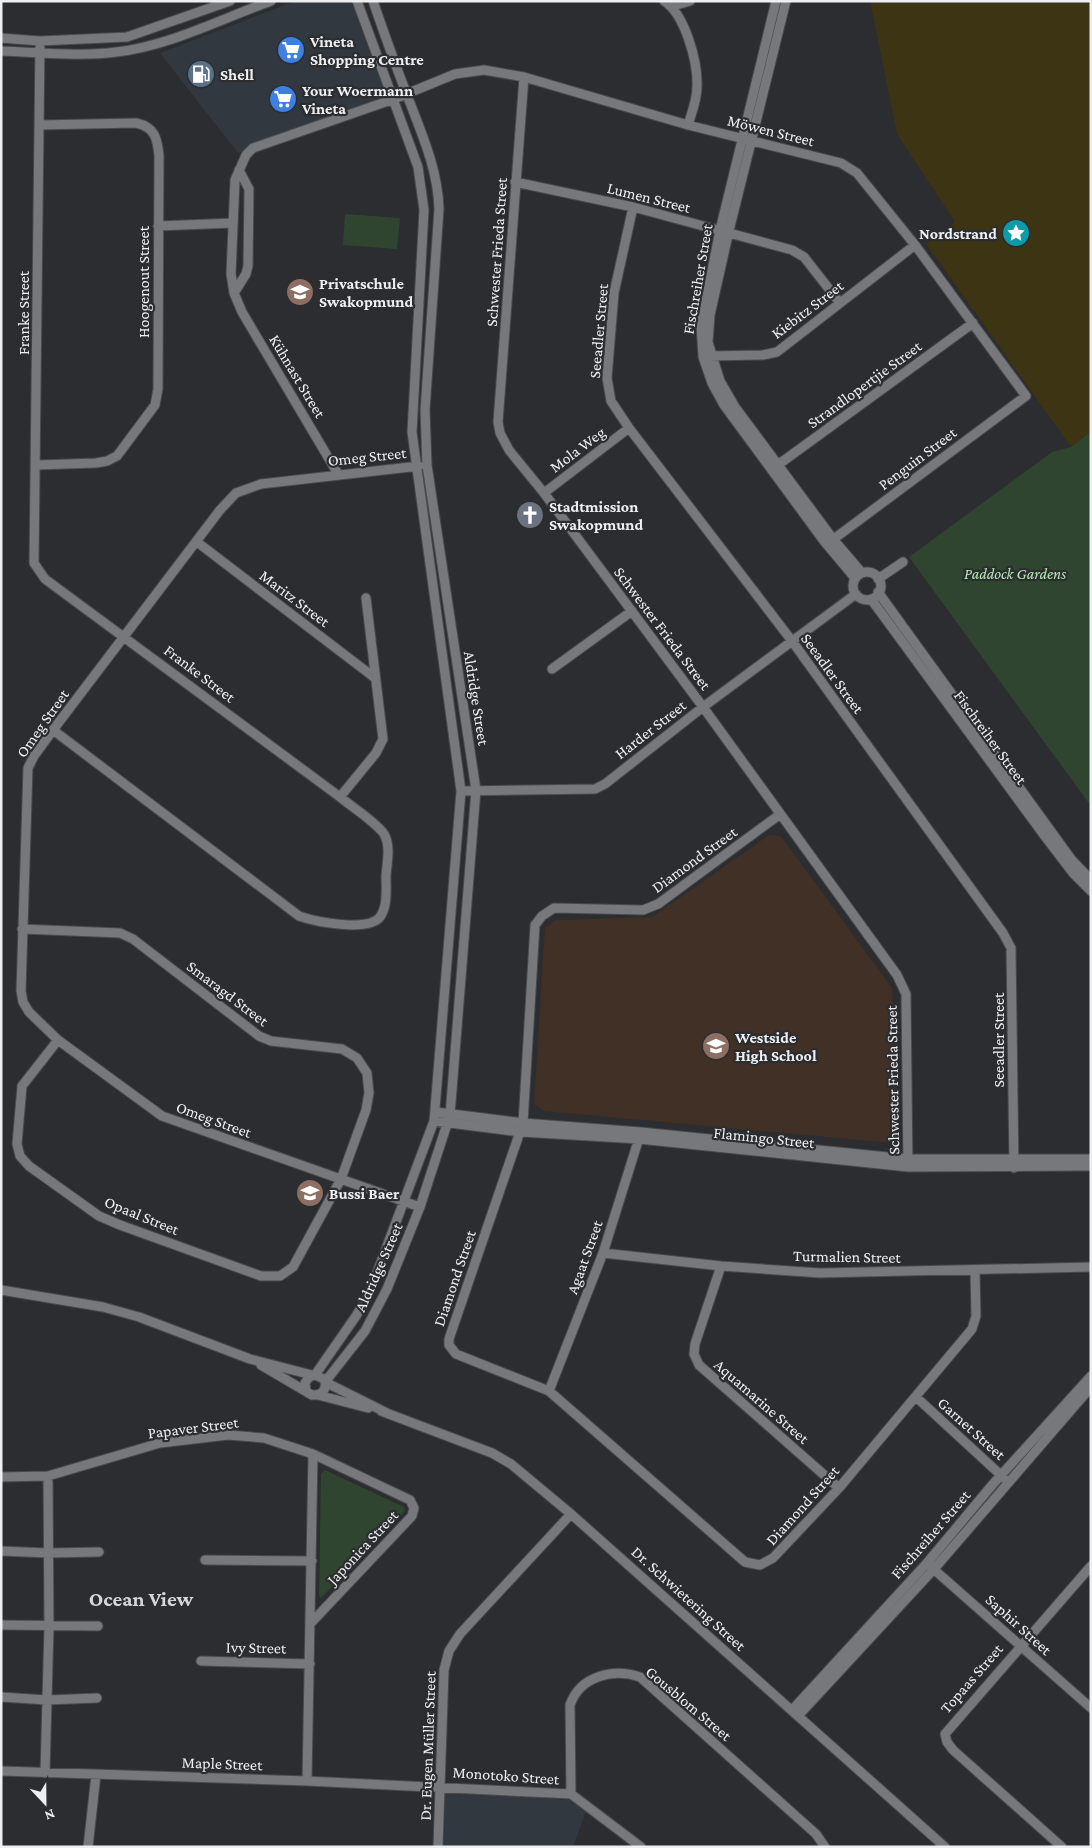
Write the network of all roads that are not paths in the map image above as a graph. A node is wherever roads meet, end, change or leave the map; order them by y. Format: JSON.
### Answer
{"nodes":[{"id":1,"x":231,"y":1,"type":"edge"},
{"id":2,"x":271,"y":1,"type":"edge"},
{"id":3,"x":357,"y":1,"type":"edge"},
{"id":4,"x":373,"y":1,"type":"edge"},
{"id":5,"x":664,"y":1,"type":"edge"},
{"id":6,"x":690,"y":1,"type":"edge"},
{"id":7,"x":776,"y":1,"type":"edge"},
{"id":8,"x":786,"y":1,"type":"edge"},
{"id":9,"x":216,"y":4,"type":"edge"},
{"id":10,"x":673,"y":6,"type":"junction"},
{"id":11,"x":237,"y":14,"type":"junction"},
{"id":12,"x":222,"y":19,"type":"junction"},
{"id":13,"x":1,"y":38,"type":"edge"},
{"id":14,"x":40,"y":41,"type":"junction"},
{"id":15,"x":1,"y":51,"type":"edge"},
{"id":16,"x":41,"y":52,"type":"junction"},
{"id":17,"x":524,"y":77,"type":"junction"},
{"id":18,"x":407,"y":94,"type":"junction"},
{"id":19,"x":394,"y":99,"type":"junction"},
{"id":20,"x":39,"y":124,"type":"junction"},
{"id":21,"x":688,"y":125,"type":"junction"},
{"id":22,"x":747,"y":140,"type":"junction"},
{"id":23,"x":239,"y":170,"type":"junction"},
{"id":24,"x":515,"y":182,"type":"junction"},
{"id":25,"x":634,"y":207,"type":"junction"},
{"id":26,"x":233,"y":223,"type":"junction"},
{"id":27,"x":158,"y":226,"type":"junction"},
{"id":28,"x":724,"y":230,"type":"junction"},
{"id":29,"x":915,"y":245,"type":"junction"},
{"id":30,"x":234,"y":293,"type":"junction"},
{"id":31,"x":840,"y":303,"type":"junction"},
{"id":32,"x":973,"y":323,"type":"junction"},
{"id":33,"x":707,"y":356,"type":"junction"},
{"id":34,"x":414,"y":361,"type":"junction"},
{"id":35,"x":428,"y":362,"type":"junction"},
{"id":36,"x":1026,"y":396,"type":"joint"},
{"id":37,"x":629,"y":428,"type":"junction"},
{"id":38,"x":780,"y":464,"type":"junction"},
{"id":39,"x":37,"y":465,"type":"junction"},
{"id":40,"x":427,"y":465,"type":"junction"},
{"id":41,"x":416,"y":466,"type":"junction"},
{"id":42,"x":772,"y":470,"type":"junction"},
{"id":43,"x":338,"y":474,"type":"junction"},
{"id":44,"x":544,"y":493,"type":"junction"},
{"id":45,"x":197,"y":542,"type":"junction"},
{"id":46,"x":830,"y":542,"type":"junction"},
{"id":47,"x":903,"y":562,"type":"dead end"},
{"id":48,"x":859,"y":576,"type":"junction"},
{"id":49,"x":878,"y":579,"type":"junction"},
{"id":50,"x":856,"y":594,"type":"junction"},
{"id":51,"x":875,"y":596,"type":"junction"},
{"id":52,"x":366,"y":598,"type":"dead end"},
{"id":53,"x":632,"y":611,"type":"junction"},
{"id":54,"x":125,"y":636,"type":"junction"},
{"id":55,"x":792,"y":641,"type":"junction"},
{"id":56,"x":552,"y":669,"type":"dead end"},
{"id":57,"x":375,"y":678,"type":"junction"},
{"id":58,"x":703,"y":707,"type":"junction"},
{"id":59,"x":53,"y":730,"type":"junction"},
{"id":60,"x":476,"y":790,"type":"junction"},
{"id":61,"x":460,"y":791,"type":"junction"},
{"id":62,"x":340,"y":797,"type":"junction"},
{"id":63,"x":779,"y":815,"type":"junction"},
{"id":64,"x":1091,"y":880,"type":"edge"},
{"id":65,"x":1091,"y":890,"type":"edge"},
{"id":66,"x":22,"y":929,"type":"junction"},
{"id":67,"x":58,"y":1040,"type":"junction"},
{"id":68,"x":435,"y":1116,"type":"junction"},
{"id":69,"x":449,"y":1119,"type":"junction"},
{"id":70,"x":522,"y":1127,"type":"junction"},
{"id":71,"x":640,"y":1136,"type":"junction"},
{"id":72,"x":1091,"y":1159,"type":"edge"},
{"id":73,"x":908,"y":1163,"type":"junction"},
{"id":74,"x":1014,"y":1164,"type":"junction"},
{"id":75,"x":1091,"y":1166,"type":"edge"},
{"id":76,"x":341,"y":1179,"type":"junction"},
{"id":77,"x":404,"y":1202,"type":"junction"},
{"id":78,"x":420,"y":1207,"type":"junction"},
{"id":79,"x":603,"y":1253,"type":"junction"},
{"id":80,"x":721,"y":1266,"type":"junction"},
{"id":81,"x":1091,"y":1267,"type":"edge"},
{"id":82,"x":975,"y":1270,"type":"junction"},
{"id":83,"x":1,"y":1290,"type":"edge"},
{"id":84,"x":250,"y":1359,"type":"junction"},
{"id":85,"x":314,"y":1375,"type":"junction"},
{"id":86,"x":1091,"y":1376,"type":"edge"},
{"id":87,"x":326,"y":1382,"type":"junction"},
{"id":88,"x":1091,"y":1387,"type":"edge"},
{"id":89,"x":306,"y":1390,"type":"junction"},
{"id":90,"x":549,"y":1390,"type":"junction"},
{"id":91,"x":318,"y":1395,"type":"junction"},
{"id":92,"x":916,"y":1397,"type":"junction"},
{"id":93,"x":386,"y":1413,"type":"junction"},
{"id":94,"x":313,"y":1454,"type":"junction"},
{"id":95,"x":48,"y":1476,"type":"junction"},
{"id":96,"x":1,"y":1477,"type":"edge"},
{"id":97,"x":1005,"y":1478,"type":"junction"},
{"id":98,"x":838,"y":1488,"type":"junction"},
{"id":99,"x":572,"y":1514,"type":"junction"},
{"id":100,"x":1,"y":1551,"type":"edge"},
{"id":101,"x":99,"y":1552,"type":"dead end"},
{"id":102,"x":48,"y":1553,"type":"junction"},
{"id":103,"x":205,"y":1560,"type":"dead end"},
{"id":104,"x":312,"y":1561,"type":"junction"},
{"id":105,"x":930,"y":1566,"type":"junction"},
{"id":106,"x":1091,"y":1566,"type":"edge"},
{"id":107,"x":310,"y":1624,"type":"junction"},
{"id":108,"x":1,"y":1625,"type":"edge"},
{"id":109,"x":98,"y":1626,"type":"dead end"},
{"id":110,"x":49,"y":1627,"type":"junction"},
{"id":111,"x":1020,"y":1645,"type":"junction"},
{"id":112,"x":201,"y":1661,"type":"dead end"},
{"id":113,"x":310,"y":1664,"type":"junction"},
{"id":114,"x":1,"y":1697,"type":"edge"},
{"id":115,"x":97,"y":1698,"type":"dead end"},
{"id":116,"x":47,"y":1700,"type":"junction"},
{"id":117,"x":1091,"y":1708,"type":"edge"},
{"id":118,"x":795,"y":1713,"type":"junction"},
{"id":119,"x":1,"y":1771,"type":"edge"},
{"id":120,"x":45,"y":1773,"type":"junction"},
{"id":121,"x":96,"y":1775,"type":"junction"},
{"id":122,"x":307,"y":1781,"type":"junction"},
{"id":123,"x":441,"y":1786,"type":"junction"},
{"id":124,"x":570,"y":1794,"type":"junction"},
{"id":125,"x":88,"y":1847,"type":"edge"},
{"id":126,"x":438,"y":1847,"type":"edge"},
{"id":127,"x":641,"y":1847,"type":"edge"},
{"id":128,"x":825,"y":1847,"type":"edge"},
{"id":129,"x":945,"y":1847,"type":"edge"},
{"id":130,"x":1062,"y":1847,"type":"edge"}],
"edges":[{"from":1,"to":9,"type":"street"},
{"from":1,"to":11,"type":"street"},
{"from":2,"to":11,"type":"street"},
{"from":3,"to":19,"type":"street","name":"Aldridge Street"},
{"from":4,"to":18,"type":"street","name":"Aldridge Street"},
{"from":5,"to":10,"type":"street"},
{"from":6,"to":10,"type":"street"},
{"from":7,"to":22,"type":"street","name":"Fischreiher Street"},
{"from":8,"to":22,"type":"street","name":"Fischreiher Street"},
{"from":9,"to":12,"type":"street"},
{"from":9,"to":14,"type":"street"},
{"from":10,"to":21,"type":"street"},
{"from":11,"to":12,"type":"street"},
{"from":12,"to":16,"type":"street"},
{"from":13,"to":14,"type":"street"},
{"from":14,"to":16,"type":"street","name":"Franke Street"},
{"from":15,"to":16,"type":"street"},
{"from":16,"to":20,"type":"street","name":"Franke Street"},
{"from":17,"to":18,"type":"street","name":"Möwen Street"},
{"from":17,"to":21,"type":"street","name":"Möwen Street"},
{"from":17,"to":24,"type":"street","name":"Schwester Frieda Street"},
{"from":18,"to":19,"type":"street","name":"Kühnast Street"},
{"from":18,"to":35,"type":"street","name":"Aldridge Street"},
{"from":19,"to":23,"type":"street","name":"Kühnast Street"},
{"from":19,"to":34,"type":"street","name":"Aldridge Street"},
{"from":20,"to":27,"type":"street","name":"Hoogenout Street"},
{"from":20,"to":39,"type":"street","name":"Franke Street"},
{"from":21,"to":22,"type":"street","name":"Möwen Street"},
{"from":22,"to":28,"type":"street","name":"Fischreiher Street"},
{"from":22,"to":29,"type":"street","name":"Möwen Street"},
{"from":23,"to":26,"type":"street","name":"Kühnast Street"},
{"from":23,"to":30,"type":"street"},
{"from":24,"to":25,"type":"street","name":"Lumen Street"},
{"from":24,"to":44,"type":"street","name":"Schwester Frieda Street"},
{"from":25,"to":28,"type":"street","name":"Lumen Street"},
{"from":25,"to":37,"type":"street","name":"Seeadler Street"},
{"from":26,"to":27,"type":"street"},
{"from":26,"to":30,"type":"street","name":"Kühnast Street"},
{"from":27,"to":39,"type":"street","name":"Hoogenout Street"},
{"from":28,"to":31,"type":"street","name":"Lumen Street"},
{"from":28,"to":33,"type":"street","name":"Fischreiher Street"},
{"from":29,"to":31,"type":"street","name":"Kiebitz Street"},
{"from":29,"to":32,"type":"street","name":"Möwen Street"},
{"from":30,"to":43,"type":"street","name":"Kühnast Street"},
{"from":31,"to":33,"type":"street","name":"Kiebitz Street"},
{"from":32,"to":36,"type":"street","name":"Möwen Street"},
{"from":32,"to":38,"type":"street","name":"Strandlopertjie Street"},
{"from":33,"to":38,"type":"street","name":"Fischreiher Street"},
{"from":33,"to":42,"type":"street","name":"Fischreiher Street"},
{"from":34,"to":35,"type":"street"},
{"from":34,"to":41,"type":"street","name":"Aldridge Street"},
{"from":35,"to":40,"type":"street","name":"Aldridge Street"},
{"from":36,"to":46,"type":"street","name":"Penguin Street"},
{"from":37,"to":44,"type":"street","name":"Mola Weg"},
{"from":37,"to":55,"type":"street","name":"Seeadler Street"},
{"from":38,"to":42,"type":"street","name":"Strandlopertjie Street"},
{"from":38,"to":46,"type":"street","name":"Fischreiher Street"},
{"from":39,"to":54,"type":"street","name":"Franke Street"},
{"from":40,"to":41,"type":"street","name":"Omeg Street"},
{"from":40,"to":60,"type":"street","name":"Aldridge Street"},
{"from":41,"to":43,"type":"street","name":"Omeg Street"},
{"from":41,"to":61,"type":"street","name":"Aldridge Street"},
{"from":42,"to":46,"type":"street","name":"Fischreiher Street"},
{"from":43,"to":45,"type":"street","name":"Omeg Street"},
{"from":44,"to":53,"type":"street","name":"Schwester Frieda Street"},
{"from":45,"to":54,"type":"street","name":"Omeg Street"},
{"from":45,"to":57,"type":"street","name":"Maritz Street"},
{"from":46,"to":48,"type":"street","name":"Fischreiher Street"},
{"from":47,"to":49,"type":"street"},
{"from":48,"to":49,"type":"street"},
{"from":48,"to":50,"type":"street"},
{"from":49,"to":51,"type":"street"},
{"from":50,"to":51,"type":"street"},
{"from":50,"to":55,"type":"street","name":"Harder Street"},
{"from":51,"to":64,"type":"street","name":"Fischreiher Street"},
{"from":51,"to":65,"type":"street","name":"Fischreiher Street"},
{"from":52,"to":57,"type":"street"},
{"from":53,"to":56,"type":"street"},
{"from":53,"to":58,"type":"street","name":"Schwester Frieda Street"},
{"from":54,"to":59,"type":"street","name":"Omeg Street"},
{"from":54,"to":62,"type":"street","name":"Franke Street"},
{"from":55,"to":58,"type":"street","name":"Harder Street"},
{"from":55,"to":74,"type":"street","name":"Seeadler Street"},
{"from":57,"to":62,"type":"street"},
{"from":58,"to":60,"type":"street","name":"Harder Street"},
{"from":58,"to":63,"type":"street","name":"Schwester Frieda Street"},
{"from":59,"to":62,"type":"street","name":"Franke Street"},
{"from":59,"to":66,"type":"street","name":"Omeg Street"},
{"from":60,"to":61,"type":"street","name":"Harder Street"},
{"from":60,"to":69,"type":"street","name":"Aldridge Street"},
{"from":61,"to":68,"type":"street","name":"Aldridge Street"},
{"from":63,"to":70,"type":"street","name":"Diamond Street"},
{"from":63,"to":73,"type":"street","name":"Schwester Frieda Street"},
{"from":66,"to":67,"type":"street","name":"Omeg Street"},
{"from":66,"to":76,"type":"street","name":"Smaragd Street"},
{"from":67,"to":76,"type":"street","name":"Omeg Street"},
{"from":67,"to":76,"type":"street","name":"Opaal Street"},
{"from":68,"to":69,"type":"street","name":"Flamingo Street"},
{"from":68,"to":77,"type":"street","name":"Aldridge Street"},
{"from":69,"to":70,"type":"street","name":"Flamingo Street"},
{"from":69,"to":78,"type":"street","name":"Aldridge Street"},
{"from":70,"to":71,"type":"street","name":"Flamingo Street"},
{"from":70,"to":90,"type":"street","name":"Diamond Street"},
{"from":71,"to":73,"type":"street","name":"Flamingo Street"},
{"from":71,"to":79,"type":"street","name":"Agaat Street"},
{"from":72,"to":74,"type":"street","name":"Flamingo Street"},
{"from":73,"to":74,"type":"street","name":"Flamingo Street"},
{"from":74,"to":75,"type":"street","name":"Flamingo Street"},
{"from":76,"to":77,"type":"street","name":"Omeg Street"},
{"from":77,"to":78,"type":"street","name":"Omeg Street"},
{"from":77,"to":85,"type":"street","name":"Aldridge Street"},
{"from":78,"to":87,"type":"street","name":"Aldridge Street"},
{"from":79,"to":80,"type":"street","name":"Turmalien Street"},
{"from":79,"to":90,"type":"street","name":"Agaat Street"},
{"from":80,"to":82,"type":"street","name":"Turmalien Street"},
{"from":80,"to":98,"type":"street","name":"Aquamarine Street"},
{"from":81,"to":82,"type":"street","name":"Turmalien Street"},
{"from":82,"to":92,"type":"street","name":"Diamond Street"},
{"from":83,"to":84,"type":"street"},
{"from":84,"to":85,"type":"street"},
{"from":84,"to":89,"type":"street"},
{"from":85,"to":87,"type":"street"},
{"from":85,"to":89,"type":"street"},
{"from":86,"to":97,"type":"street","name":"Fischreiher Street"},
{"from":87,"to":91,"type":"street"},
{"from":87,"to":93,"type":"street","name":"Dr. Schwietering Street"},
{"from":88,"to":97,"type":"street","name":"Fischreiher Street"},
{"from":89,"to":91,"type":"street"},
{"from":90,"to":98,"type":"street","name":"Diamond Street"},
{"from":91,"to":93,"type":"street","name":"Dr. Schwietering Street"},
{"from":92,"to":97,"type":"street","name":"Garnet Street"},
{"from":92,"to":98,"type":"street","name":"Diamond Street"},
{"from":93,"to":99,"type":"street","name":"Dr. Schwietering Street"},
{"from":94,"to":95,"type":"street","name":"Papaver Street"},
{"from":94,"to":104,"type":"street"},
{"from":94,"to":107,"type":"street","name":"Japonica Street"},
{"from":95,"to":96,"type":"street","name":"Papaver Street"},
{"from":95,"to":102,"type":"street"},
{"from":97,"to":105,"type":"street","name":"Fischreiher Street"},
{"from":99,"to":118,"type":"street","name":"Dr. Schwietering Street"},
{"from":99,"to":123,"type":"street","name":"Dr. Eugen Müller Street"},
{"from":100,"to":102,"type":"street"},
{"from":101,"to":102,"type":"street"},
{"from":102,"to":110,"type":"street"},
{"from":103,"to":104,"type":"street"},
{"from":104,"to":107,"type":"street"},
{"from":105,"to":111,"type":"street","name":"Saphir Street"},
{"from":105,"to":118,"type":"street","name":"Fischreiher Street"},
{"from":106,"to":111,"type":"street","name":"Topaas Street"},
{"from":107,"to":113,"type":"street"},
{"from":108,"to":110,"type":"street"},
{"from":109,"to":110,"type":"street"},
{"from":110,"to":116,"type":"street"},
{"from":111,"to":117,"type":"street","name":"Saphir Street"},
{"from":111,"to":130,"type":"street","name":"Topaas Street"},
{"from":112,"to":113,"type":"street","name":"Ivy Street"},
{"from":113,"to":122,"type":"street"},
{"from":114,"to":116,"type":"street"},
{"from":115,"to":116,"type":"street"},
{"from":116,"to":120,"type":"street"},
{"from":118,"to":129,"type":"street","name":"Dr. Schwietering Street"},
{"from":119,"to":120,"type":"street","name":"Maple Street"},
{"from":120,"to":121,"type":"street","name":"Maple Street"},
{"from":121,"to":122,"type":"street","name":"Maple Street"},
{"from":121,"to":125,"type":"street"},
{"from":122,"to":123,"type":"street","name":"Maple Street"},
{"from":123,"to":124,"type":"street","name":"Monotoko Street"},
{"from":123,"to":126,"type":"street","name":"Dr. Eugen Müller Street"},
{"from":124,"to":127,"type":"street","name":"Monotoko Street"},
{"from":124,"to":128,"type":"street","name":"Gousblom Street"}]}
